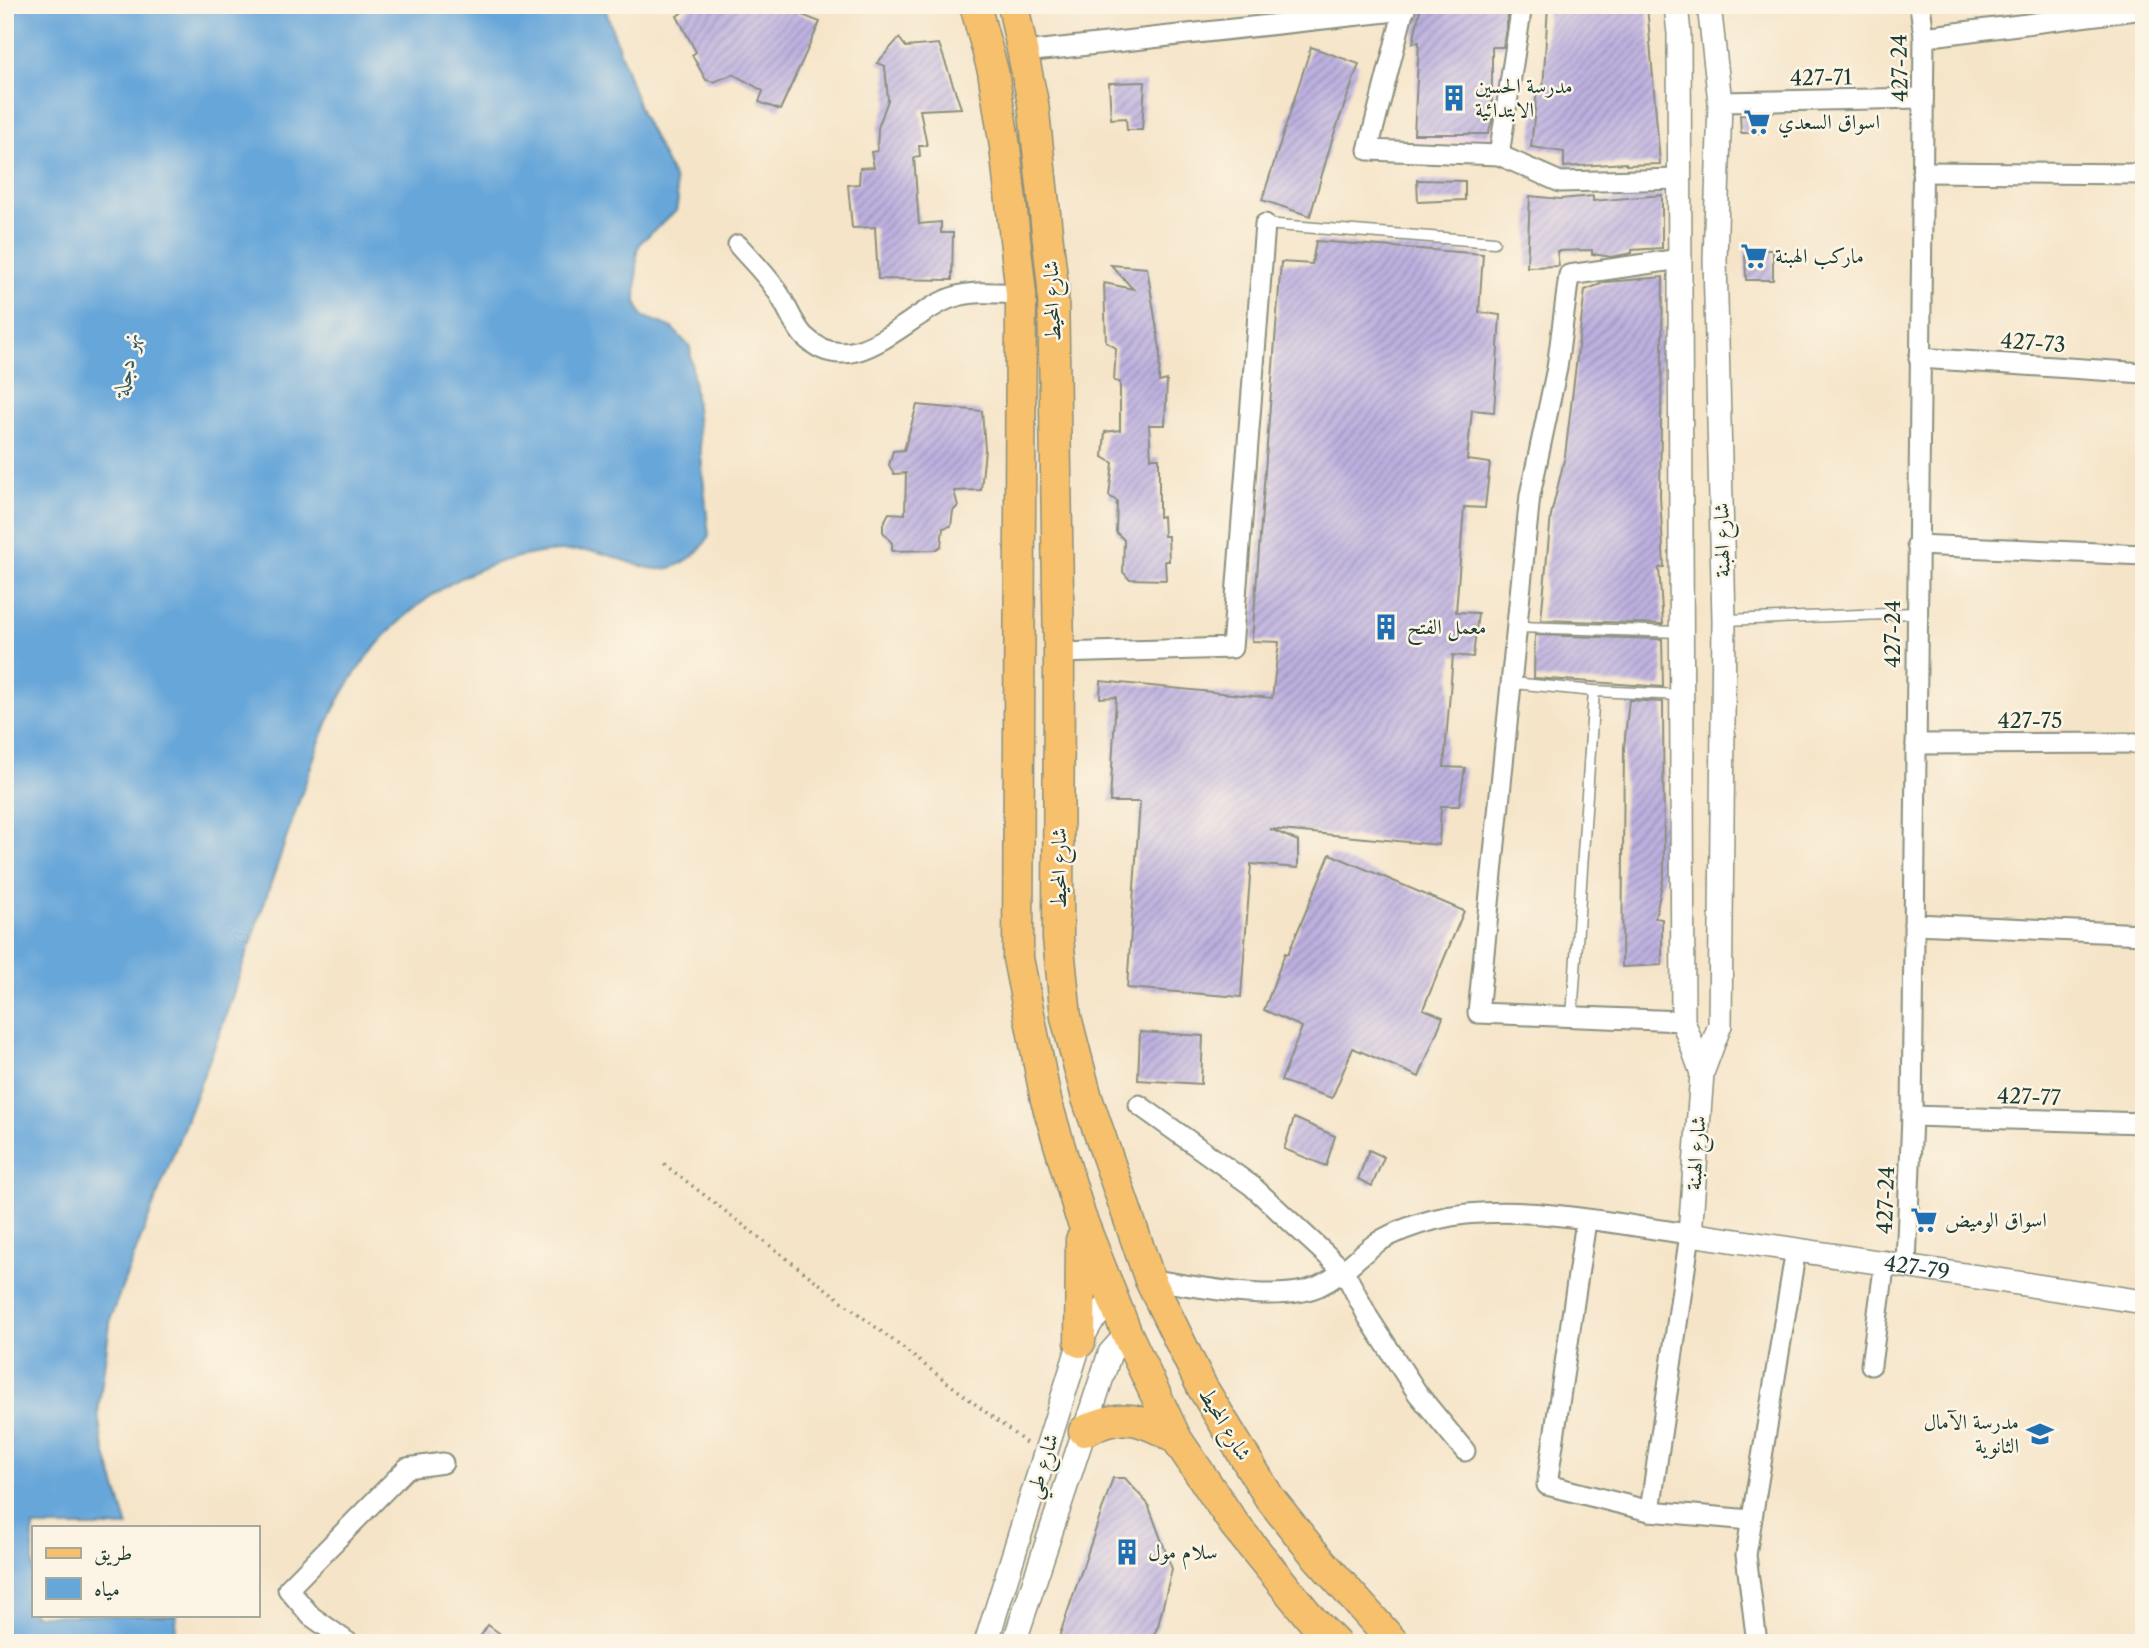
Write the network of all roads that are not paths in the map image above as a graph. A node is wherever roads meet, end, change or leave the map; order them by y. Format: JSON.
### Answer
{"nodes":[{"id":1,"x":975,"y":5,"type":"edge"},
{"id":2,"x":1013,"y":5,"type":"edge"},
{"id":3,"x":1522,"y":5,"type":"edge"},
{"id":4,"x":1676,"y":5,"type":"edge"},
{"id":5,"x":1709,"y":5,"type":"edge"},
{"id":6,"x":1920,"y":5,"type":"edge"},
{"id":7,"x":1405,"y":8,"type":"edge"},
{"id":8,"x":2144,"y":9,"type":"edge"},
{"id":9,"x":1924,"y":37,"type":"junction"},
{"id":10,"x":1025,"y":52,"type":"junction"},
{"id":11,"x":1923,"y":98,"type":"junction"},
{"id":12,"x":1720,"y":102,"type":"junction"},
{"id":13,"x":1499,"y":155,"type":"junction"},
{"id":14,"x":1922,"y":172,"type":"junction"},
{"id":15,"x":2144,"y":174,"type":"edge"},
{"id":16,"x":1680,"y":179,"type":"junction"},
{"id":17,"x":1265,"y":224,"type":"joint"},
{"id":18,"x":1494,"y":242,"type":"dead end"},
{"id":19,"x":738,"y":245,"type":"dead end"},
{"id":20,"x":1680,"y":259,"type":"junction"},
{"id":21,"x":1715,"y":260,"type":"junction"},
{"id":22,"x":1021,"y":294,"type":"junction"},
{"id":23,"x":1919,"y":358,"type":"junction"},
{"id":24,"x":2144,"y":373,"type":"edge"},
{"id":25,"x":1917,"y":545,"type":"junction"},
{"id":26,"x":2144,"y":555,"type":"edge"},
{"id":27,"x":1915,"y":613,"type":"junction"},
{"id":28,"x":1724,"y":620,"type":"junction"},
{"id":29,"x":1518,"y":627,"type":"junction"},
{"id":30,"x":1681,"y":632,"type":"junction"},
{"id":31,"x":1059,"y":653,"type":"junction"},
{"id":32,"x":1513,"y":683,"type":"junction"},
{"id":33,"x":1594,"y":691,"type":"junction"},
{"id":34,"x":1681,"y":695,"type":"junction"},
{"id":35,"x":2144,"y":743,"type":"edge"},
{"id":36,"x":1916,"y":744,"type":"junction"},
{"id":37,"x":1914,"y":924,"type":"junction"},
{"id":38,"x":2144,"y":934,"type":"edge"},
{"id":39,"x":1572,"y":1017,"type":"junction"},
{"id":40,"x":1683,"y":1021,"type":"junction"},
{"id":41,"x":1702,"y":1073,"type":"junction"},
{"id":42,"x":1139,"y":1105,"type":"dead end"},
{"id":43,"x":1912,"y":1116,"type":"junction"},
{"id":44,"x":2144,"y":1123,"type":"edge"},
{"id":45,"x":1080,"y":1215,"type":"junction"},
{"id":46,"x":1586,"y":1221,"type":"junction"},
{"id":47,"x":1690,"y":1234,"type":"junction"},
{"id":48,"x":1796,"y":1249,"type":"junction"},
{"id":49,"x":1896,"y":1263,"type":"junction"},
{"id":50,"x":1102,"y":1271,"type":"junction"},
{"id":51,"x":1344,"y":1271,"type":"junction"},
{"id":52,"x":1147,"y":1283,"type":"junction"},
{"id":53,"x":1113,"y":1300,"type":"junction"},
{"id":54,"x":2144,"y":1302,"type":"edge"},
{"id":55,"x":1178,"y":1339,"type":"junction"},
{"id":56,"x":1080,"y":1342,"type":"junction"},
{"id":57,"x":1133,"y":1347,"type":"junction"},
{"id":58,"x":1871,"y":1365,"type":"dead end"},
{"id":59,"x":1084,"y":1431,"type":"junction"},
{"id":60,"x":1176,"y":1438,"type":"junction"},
{"id":61,"x":1465,"y":1451,"type":"dead end"},
{"id":62,"x":443,"y":1463,"type":"dead end"},
{"id":63,"x":1650,"y":1511,"type":"junction"},
{"id":64,"x":1750,"y":1520,"type":"junction"},
{"id":65,"x":349,"y":1643,"type":"edge"},
{"id":66,"x":986,"y":1643,"type":"edge"},
{"id":67,"x":1014,"y":1643,"type":"edge"},
{"id":68,"x":1335,"y":1643,"type":"edge"},
{"id":69,"x":1394,"y":1643,"type":"edge"},
{"id":70,"x":1757,"y":1643,"type":"edge"}],
"edges":[{"from":1,"to":22,"type":"main road","name":"شارع المحيط"},
{"from":2,"to":10,"type":"main road","name":"شارع المحيط"},
{"from":3,"to":13,"type":"street"},
{"from":4,"to":16,"type":"street","name":"شارع الهبنة"},
{"from":5,"to":12,"type":"street","name":"شارع الهبنة"},
{"from":6,"to":9,"type":"street","name":"427-24"},
{"from":7,"to":10,"type":"street"},
{"from":7,"to":13,"type":"street"},
{"from":8,"to":9,"type":"street"},
{"from":9,"to":11,"type":"street","name":"427-24"},
{"from":10,"to":31,"type":"main road","name":"شارع المحيط"},
{"from":11,"to":12,"type":"street","name":"427-71"},
{"from":11,"to":14,"type":"street","name":"427-24"},
{"from":12,"to":21,"type":"street","name":"شارع الهبنة"},
{"from":13,"to":16,"type":"street"},
{"from":14,"to":15,"type":"street"},
{"from":14,"to":23,"type":"street","name":"427-24"},
{"from":16,"to":20,"type":"street","name":"شارع الهبنة"},
{"from":17,"to":18,"type":"lane"},
{"from":17,"to":31,"type":"street"},
{"from":19,"to":22,"type":"street"},
{"from":20,"to":21,"type":"street"},
{"from":20,"to":29,"type":"street"},
{"from":20,"to":30,"type":"street","name":"شارع الهبنة"},
{"from":21,"to":28,"type":"street","name":"شارع الهبنة"},
{"from":22,"to":45,"type":"main road","name":"شارع المحيط"},
{"from":23,"to":24,"type":"street","name":"427-73"},
{"from":23,"to":25,"type":"street","name":"427-24"},
{"from":25,"to":26,"type":"street"},
{"from":25,"to":27,"type":"street","name":"427-24"},
{"from":27,"to":28,"type":"lane"},
{"from":27,"to":36,"type":"street","name":"427-24"},
{"from":28,"to":41,"type":"street","name":"شارع الهبنة"},
{"from":29,"to":30,"type":"lane"},
{"from":29,"to":32,"type":"street"},
{"from":30,"to":34,"type":"street","name":"شارع الهبنة"},
{"from":31,"to":52,"type":"main road","name":"شارع المحيط"},
{"from":32,"to":33,"type":"lane"},
{"from":32,"to":39,"type":"street"},
{"from":33,"to":34,"type":"lane"},
{"from":33,"to":39,"type":"lane"},
{"from":34,"to":40,"type":"street","name":"شارع الهبنة"},
{"from":35,"to":36,"type":"street","name":"427-75"},
{"from":36,"to":37,"type":"street","name":"427-24"},
{"from":37,"to":38,"type":"street"},
{"from":37,"to":43,"type":"street","name":"427-24"},
{"from":39,"to":40,"type":"street"},
{"from":40,"to":41,"type":"street","name":"شارع الهبنة"},
{"from":41,"to":47,"type":"street","name":"شارع الهبنة"},
{"from":42,"to":51,"type":"street"},
{"from":43,"to":44,"type":"street","name":"427-77"},
{"from":43,"to":49,"type":"street","name":"427-24"},
{"from":45,"to":50,"type":"main road","name":"شارع المحيط"},
{"from":45,"to":56,"type":"main road"},
{"from":46,"to":47,"type":"street"},
{"from":46,"to":51,"type":"street"},
{"from":46,"to":63,"type":"street"},
{"from":47,"to":48,"type":"street","name":"427-79"},
{"from":47,"to":63,"type":"street"},
{"from":48,"to":49,"type":"street","name":"427-79"},
{"from":48,"to":64,"type":"street"},
{"from":49,"to":54,"type":"street","name":"427-79"},
{"from":49,"to":58,"type":"street","name":"427-24"},
{"from":50,"to":52,"type":"main road"},
{"from":50,"to":53,"type":"main road","name":"شارع المحيط"},
{"from":51,"to":52,"type":"street"},
{"from":51,"to":61,"type":"street"},
{"from":52,"to":53,"type":"main road"},
{"from":52,"to":55,"type":"main road","name":"شارع المحيط"},
{"from":52,"to":57,"type":"main road"},
{"from":53,"to":56,"type":"street","name":"شارع طي"},
{"from":53,"to":57,"type":"main road","name":"شارع المحيط"},
{"from":55,"to":57,"type":"main road"},
{"from":55,"to":69,"type":"main road","name":"شارع المحيط"},
{"from":56,"to":66,"type":"street","name":"شارع طي"},
{"from":57,"to":59,"type":"street","name":"شارع طي"},
{"from":57,"to":60,"type":"main road","name":"شارع المحيط"},
{"from":59,"to":60,"type":"main road"},
{"from":59,"to":67,"type":"street","name":"شارع طي"},
{"from":60,"to":68,"type":"main road","name":"شارع المحيط"},
{"from":62,"to":65,"type":"street"},
{"from":63,"to":64,"type":"street"},
{"from":64,"to":70,"type":"street"}]}
